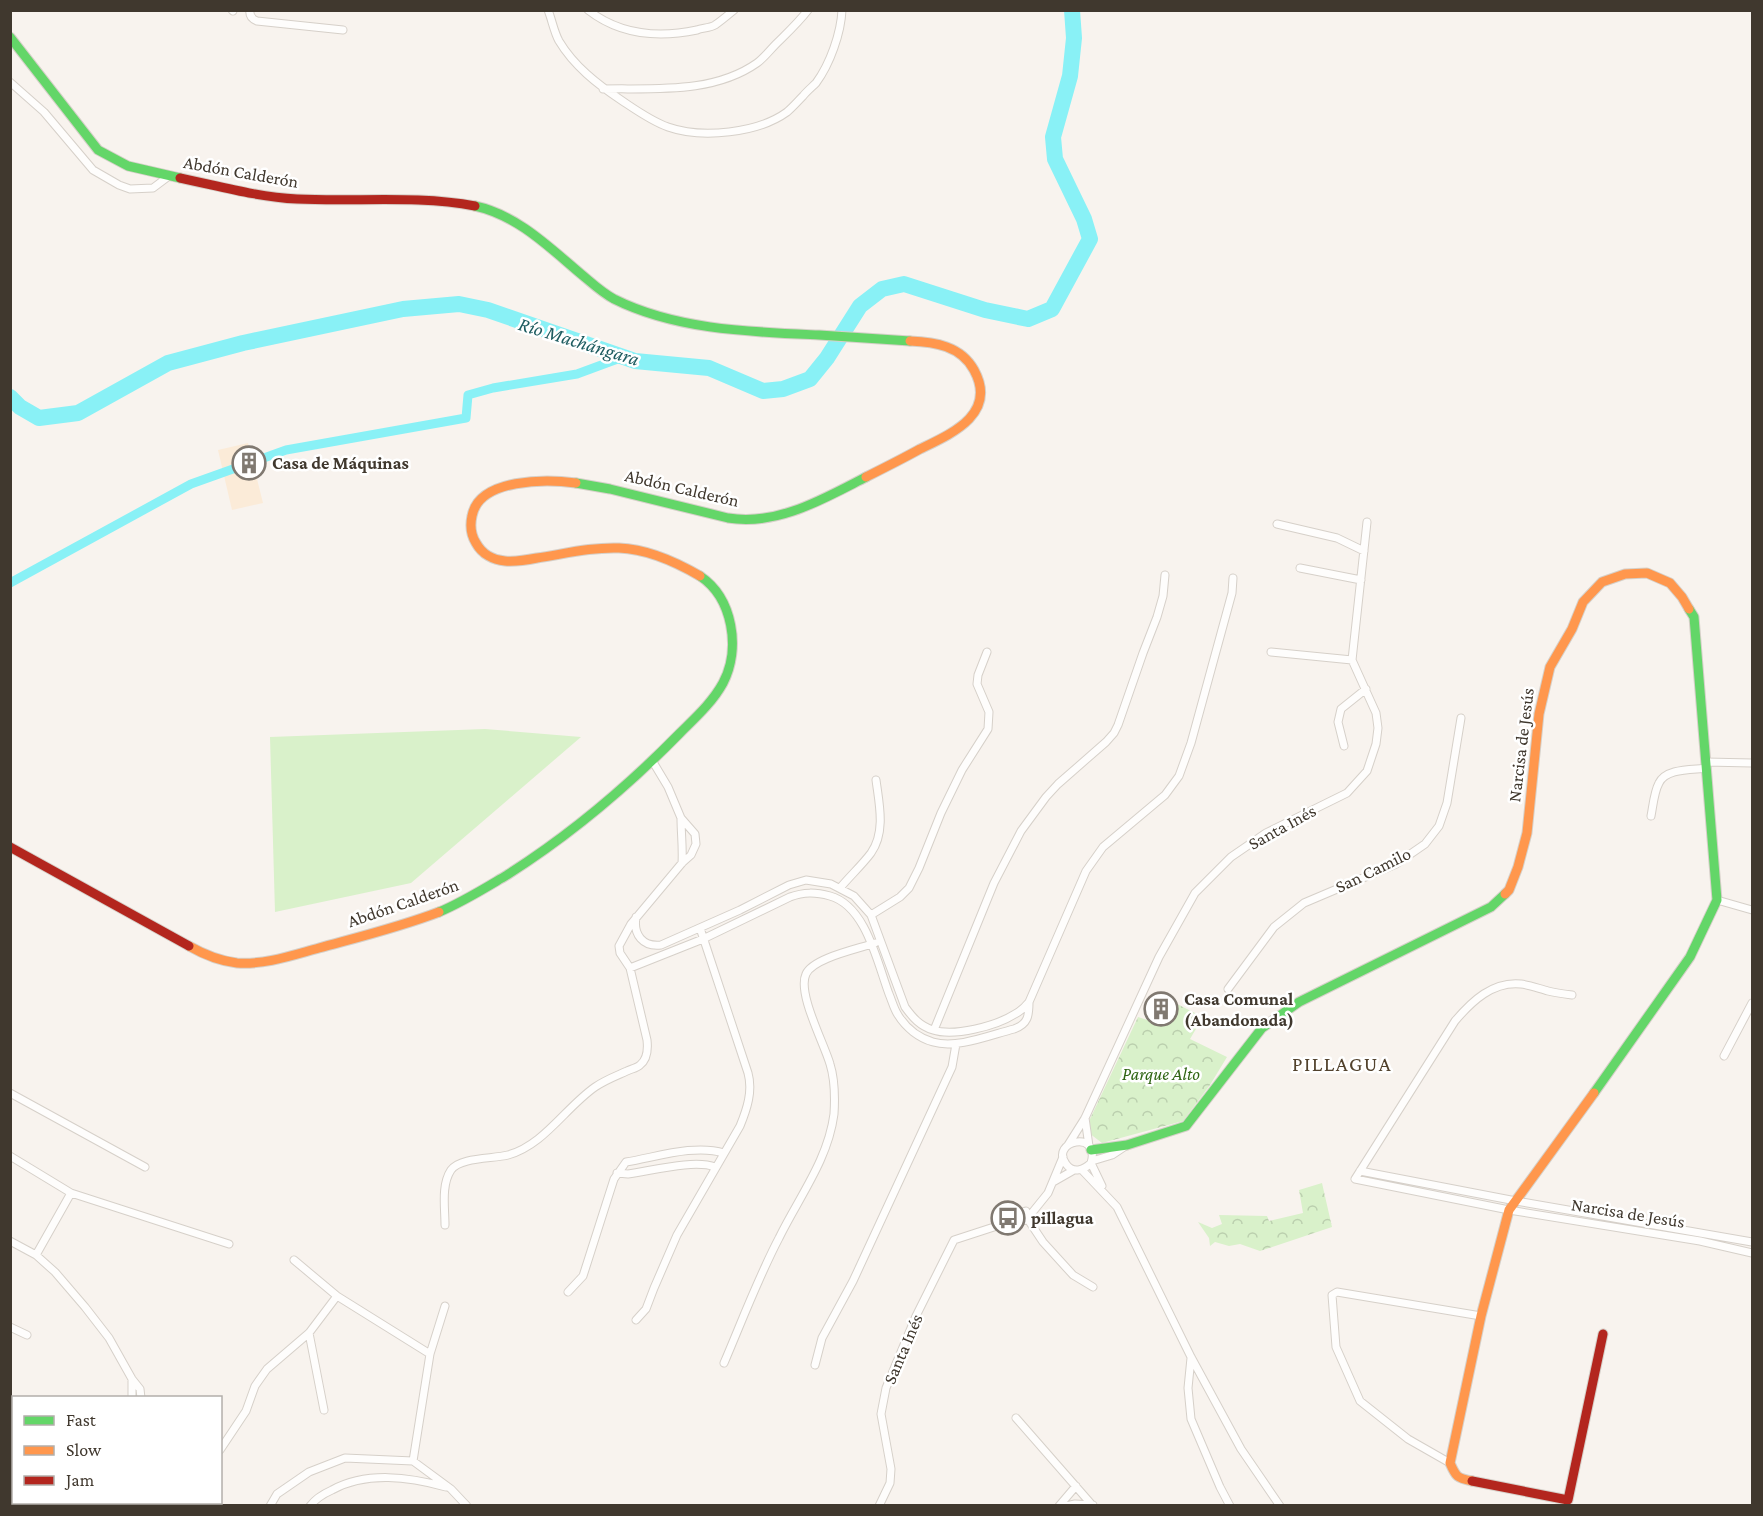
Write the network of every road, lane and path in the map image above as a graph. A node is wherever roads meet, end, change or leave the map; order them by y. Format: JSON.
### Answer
{"nodes":[{"id":1,"x":250,"y":10,"type":"edge"},
{"id":2,"x":548,"y":10,"type":"edge"},
{"id":3,"x":588,"y":10,"type":"edge"},
{"id":4,"x":734,"y":10,"type":"edge"},
{"id":5,"x":808,"y":10,"type":"edge"},
{"id":6,"x":842,"y":10,"type":"edge"},
{"id":7,"x":343,"y":30,"type":"dead end"},
{"id":8,"x":10,"y":37,"type":"edge"},
{"id":9,"x":10,"y":82,"type":"edge"},
{"id":10,"x":603,"y":89,"type":"junction"},
{"id":11,"x":169,"y":176,"type":"junction"},
{"id":12,"x":1367,"y":522,"type":"dead end"},
{"id":13,"x":1277,"y":524,"type":"dead end"},
{"id":14,"x":1364,"y":551,"type":"junction"},
{"id":15,"x":1300,"y":568,"type":"dead end"},
{"id":16,"x":1165,"y":575,"type":"dead end"},
{"id":17,"x":1233,"y":578,"type":"dead end"},
{"id":18,"x":1360,"y":580,"type":"junction"},
{"id":19,"x":987,"y":652,"type":"dead end"},
{"id":20,"x":1271,"y":652,"type":"dead end"},
{"id":21,"x":1352,"y":660,"type":"junction"},
{"id":22,"x":1366,"y":689,"type":"junction"},
{"id":23,"x":1461,"y":718,"type":"dead end"},
{"id":24,"x":1344,"y":746,"type":"dead end"},
{"id":25,"x":653,"y":762,"type":"junction"},
{"id":26,"x":1752,"y":763,"type":"edge"},
{"id":27,"x":1706,"y":765,"type":"junction"},
{"id":28,"x":876,"y":780,"type":"dead end"},
{"id":29,"x":1651,"y":816,"type":"dead end"},
{"id":30,"x":681,"y":818,"type":"junction"},
{"id":31,"x":10,"y":847,"type":"edge"},
{"id":32,"x":682,"y":863,"type":"junction"},
{"id":33,"x":840,"y":888,"type":"junction"},
{"id":34,"x":1717,"y":900,"type":"junction"},
{"id":35,"x":1752,"y":910,"type":"edge"},
{"id":36,"x":871,"y":915,"type":"junction"},
{"id":37,"x":636,"y":917,"type":"junction"},
{"id":38,"x":700,"y":928,"type":"junction"},
{"id":39,"x":703,"y":939,"type":"junction"},
{"id":40,"x":880,"y":941,"type":"junction"},
{"id":41,"x":871,"y":944,"type":"junction"},
{"id":42,"x":630,"y":968,"type":"junction"},
{"id":43,"x":1228,"y":988,"type":"dead end"},
{"id":44,"x":1572,"y":994,"type":"dead end"},
{"id":45,"x":1029,"y":1002,"type":"junction"},
{"id":46,"x":1752,"y":1003,"type":"edge"},
{"id":47,"x":934,"y":1030,"type":"junction"},
{"id":48,"x":956,"y":1044,"type":"junction"},
{"id":49,"x":1724,"y":1056,"type":"dead end"},
{"id":50,"x":10,"y":1093,"type":"edge"},
{"id":51,"x":1085,"y":1118,"type":"junction"},
{"id":52,"x":1068,"y":1145,"type":"junction"},
{"id":53,"x":1127,"y":1146,"type":"junction"},
{"id":54,"x":1090,"y":1148,"type":"junction"},
{"id":55,"x":724,"y":1153,"type":"junction"},
{"id":56,"x":10,"y":1156,"type":"edge"},
{"id":57,"x":1063,"y":1157,"type":"junction"},
{"id":58,"x":1091,"y":1162,"type":"junction"},
{"id":59,"x":145,"y":1167,"type":"dead end"},
{"id":60,"x":715,"y":1167,"type":"junction"},
{"id":61,"x":1074,"y":1170,"type":"junction"},
{"id":62,"x":1082,"y":1170,"type":"junction"},
{"id":63,"x":1360,"y":1171,"type":"junction"},
{"id":64,"x":617,"y":1173,"type":"junction"},
{"id":65,"x":1053,"y":1182,"type":"junction"},
{"id":66,"x":1105,"y":1192,"type":"junction"},
{"id":67,"x":71,"y":1193,"type":"junction"},
{"id":68,"x":1516,"y":1201,"type":"junction"},
{"id":69,"x":1509,"y":1210,"type":"junction"},
{"id":70,"x":1025,"y":1215,"type":"junction"},
{"id":71,"x":445,"y":1225,"type":"dead end"},
{"id":72,"x":1702,"y":1233,"type":"junction"},
{"id":73,"x":10,"y":1241,"type":"edge"},
{"id":74,"x":1700,"y":1241,"type":"junction"},
{"id":75,"x":1752,"y":1242,"type":"edge"},
{"id":76,"x":229,"y":1244,"type":"dead end"},
{"id":77,"x":1752,"y":1253,"type":"edge"},
{"id":78,"x":36,"y":1255,"type":"junction"},
{"id":79,"x":294,"y":1260,"type":"dead end"},
{"id":80,"x":1094,"y":1287,"type":"dead end"},
{"id":81,"x":568,"y":1292,"type":"dead end"},
{"id":82,"x":337,"y":1296,"type":"junction"},
{"id":83,"x":445,"y":1306,"type":"dead end"},
{"id":84,"x":1481,"y":1316,"type":"junction"},
{"id":85,"x":636,"y":1320,"type":"dead end"},
{"id":86,"x":10,"y":1327,"type":"edge"},
{"id":87,"x":309,"y":1333,"type":"junction"},
{"id":88,"x":1603,"y":1334,"type":"dead end"},
{"id":89,"x":27,"y":1335,"type":"dead end"},
{"id":90,"x":430,"y":1354,"type":"junction"},
{"id":91,"x":1191,"y":1357,"type":"junction"},
{"id":92,"x":724,"y":1363,"type":"dead end"},
{"id":93,"x":815,"y":1365,"type":"dead end"},
{"id":94,"x":132,"y":1379,"type":"junction"},
{"id":95,"x":132,"y":1396,"type":"edge"},
{"id":96,"x":141,"y":1396,"type":"edge"},
{"id":97,"x":324,"y":1410,"type":"dead end"},
{"id":98,"x":1016,"y":1418,"type":"dead end"},
{"id":99,"x":222,"y":1447,"type":"edge"},
{"id":100,"x":413,"y":1461,"type":"junction"},
{"id":101,"x":1450,"y":1463,"type":"junction"},
{"id":102,"x":1076,"y":1486,"type":"junction"},
{"id":103,"x":451,"y":1489,"type":"junction"},
{"id":104,"x":1567,"y":1503,"type":"edge"},
{"id":105,"x":1093,"y":1505,"type":"edge"},
{"id":106,"x":270,"y":1506,"type":"edge"},
{"id":107,"x":309,"y":1506,"type":"edge"},
{"id":108,"x":467,"y":1506,"type":"edge"},
{"id":109,"x":879,"y":1506,"type":"edge"},
{"id":110,"x":1059,"y":1506,"type":"edge"},
{"id":111,"x":1066,"y":1506,"type":"edge"},
{"id":112,"x":1230,"y":1506,"type":"edge"},
{"id":113,"x":1280,"y":1506,"type":"edge"}],
"edges":[{"from":1,"to":7,"type":"street"},
{"from":2,"to":10,"type":"street"},
{"from":3,"to":4,"type":"street"},
{"from":5,"to":10,"type":"street"},
{"from":6,"to":10,"type":"street"},
{"from":8,"to":11,"type":"street","name":"Abdón Calderón"},
{"from":9,"to":11,"type":"street"},
{"from":11,"to":25,"type":"street","name":"Abdón Calderón"},
{"from":12,"to":14,"type":"street"},
{"from":13,"to":14,"type":"street"},
{"from":14,"to":18,"type":"street"},
{"from":15,"to":18,"type":"street"},
{"from":16,"to":47,"type":"street"},
{"from":17,"to":45,"type":"street"},
{"from":18,"to":21,"type":"street"},
{"from":19,"to":36,"type":"street"},
{"from":20,"to":21,"type":"street"},
{"from":21,"to":22,"type":"street","name":"Santa Inés"},
{"from":22,"to":24,"type":"street"},
{"from":22,"to":51,"type":"street","name":"Santa Inés"},
{"from":23,"to":43,"type":"street","name":"San Camilo"},
{"from":25,"to":30,"type":"street"},
{"from":25,"to":31,"type":"street","name":"Abdón Calderón"},
{"from":26,"to":27,"type":"street"},
{"from":27,"to":29,"type":"street"},
{"from":27,"to":34,"type":"street","name":"Narcisa de Jesús"},
{"from":27,"to":53,"type":"street","name":"Narcisa de Jesús"},
{"from":28,"to":33,"type":"street"},
{"from":30,"to":32,"type":"street"},
{"from":30,"to":32,"type":"street"},
{"from":32,"to":37,"type":"street"},
{"from":33,"to":36,"type":"street"},
{"from":33,"to":38,"type":"street"},
{"from":34,"to":35,"type":"street"},
{"from":34,"to":68,"type":"street","name":"Narcisa de Jesús"},
{"from":36,"to":40,"type":"street"},
{"from":37,"to":38,"type":"street"},
{"from":37,"to":42,"type":"street"},
{"from":38,"to":39,"type":"street"},
{"from":39,"to":41,"type":"street"},
{"from":39,"to":42,"type":"street"},
{"from":39,"to":55,"type":"street"},
{"from":40,"to":41,"type":"street"},
{"from":40,"to":47,"type":"street"},
{"from":41,"to":48,"type":"street"},
{"from":41,"to":92,"type":"street"},
{"from":42,"to":71,"type":"street"},
{"from":44,"to":63,"type":"street"},
{"from":45,"to":47,"type":"street"},
{"from":45,"to":48,"type":"street"},
{"from":46,"to":49,"type":"street"},
{"from":48,"to":93,"type":"street"},
{"from":50,"to":59,"type":"street"},
{"from":51,"to":52,"type":"street","name":"Santa Inés"},
{"from":51,"to":54,"type":"street"},
{"from":52,"to":54,"type":"street"},
{"from":52,"to":57,"type":"street"},
{"from":53,"to":54,"type":"street","name":"Narcisa de Jesús"},
{"from":53,"to":58,"type":"street"},
{"from":54,"to":58,"type":"street"},
{"from":55,"to":60,"type":"street"},
{"from":55,"to":64,"type":"street"},
{"from":56,"to":67,"type":"street"},
{"from":57,"to":61,"type":"street"},
{"from":57,"to":65,"type":"street","name":"Santa Inés"},
{"from":58,"to":62,"type":"street"},
{"from":58,"to":66,"type":"street"},
{"from":60,"to":64,"type":"street"},
{"from":60,"to":85,"type":"street"},
{"from":61,"to":62,"type":"street"},
{"from":61,"to":65,"type":"street","name":"Santa Inés"},
{"from":62,"to":66,"type":"street"},
{"from":63,"to":68,"type":"street"},
{"from":63,"to":69,"type":"street"},
{"from":64,"to":81,"type":"street"},
{"from":65,"to":70,"type":"street","name":"Santa Inés"},
{"from":66,"to":91,"type":"street"},
{"from":67,"to":76,"type":"street"},
{"from":67,"to":78,"type":"street"},
{"from":68,"to":69,"type":"street","name":"Narcisa de Jesús"},
{"from":68,"to":72,"type":"street","name":"Narcisa de Jesús"},
{"from":69,"to":74,"type":"street","name":"Narcisa de Jesús"},
{"from":69,"to":84,"type":"street"},
{"from":70,"to":80,"type":"street"},
{"from":70,"to":109,"type":"street","name":"Santa Inés"},
{"from":72,"to":74,"type":"street"},
{"from":72,"to":75,"type":"street","name":"Narcisa de Jesús"},
{"from":73,"to":78,"type":"street"},
{"from":74,"to":77,"type":"street","name":"Narcisa de Jesús"},
{"from":78,"to":94,"type":"street"},
{"from":79,"to":82,"type":"street"},
{"from":82,"to":87,"type":"street"},
{"from":82,"to":90,"type":"street"},
{"from":83,"to":90,"type":"street"},
{"from":84,"to":101,"type":"street"},
{"from":84,"to":101,"type":"street"},
{"from":86,"to":89,"type":"street"},
{"from":87,"to":97,"type":"street"},
{"from":87,"to":99,"type":"street"},
{"from":88,"to":104,"type":"street"},
{"from":90,"to":100,"type":"street"},
{"from":91,"to":112,"type":"street"},
{"from":91,"to":113,"type":"street"},
{"from":94,"to":95,"type":"street"},
{"from":94,"to":96,"type":"street"},
{"from":98,"to":102,"type":"street"},
{"from":100,"to":103,"type":"street"},
{"from":100,"to":106,"type":"street"},
{"from":101,"to":104,"type":"street"},
{"from":102,"to":105,"type":"street"},
{"from":102,"to":110,"type":"street"},
{"from":103,"to":107,"type":"street"},
{"from":103,"to":108,"type":"street"},
{"from":105,"to":111,"type":"street"}]}
